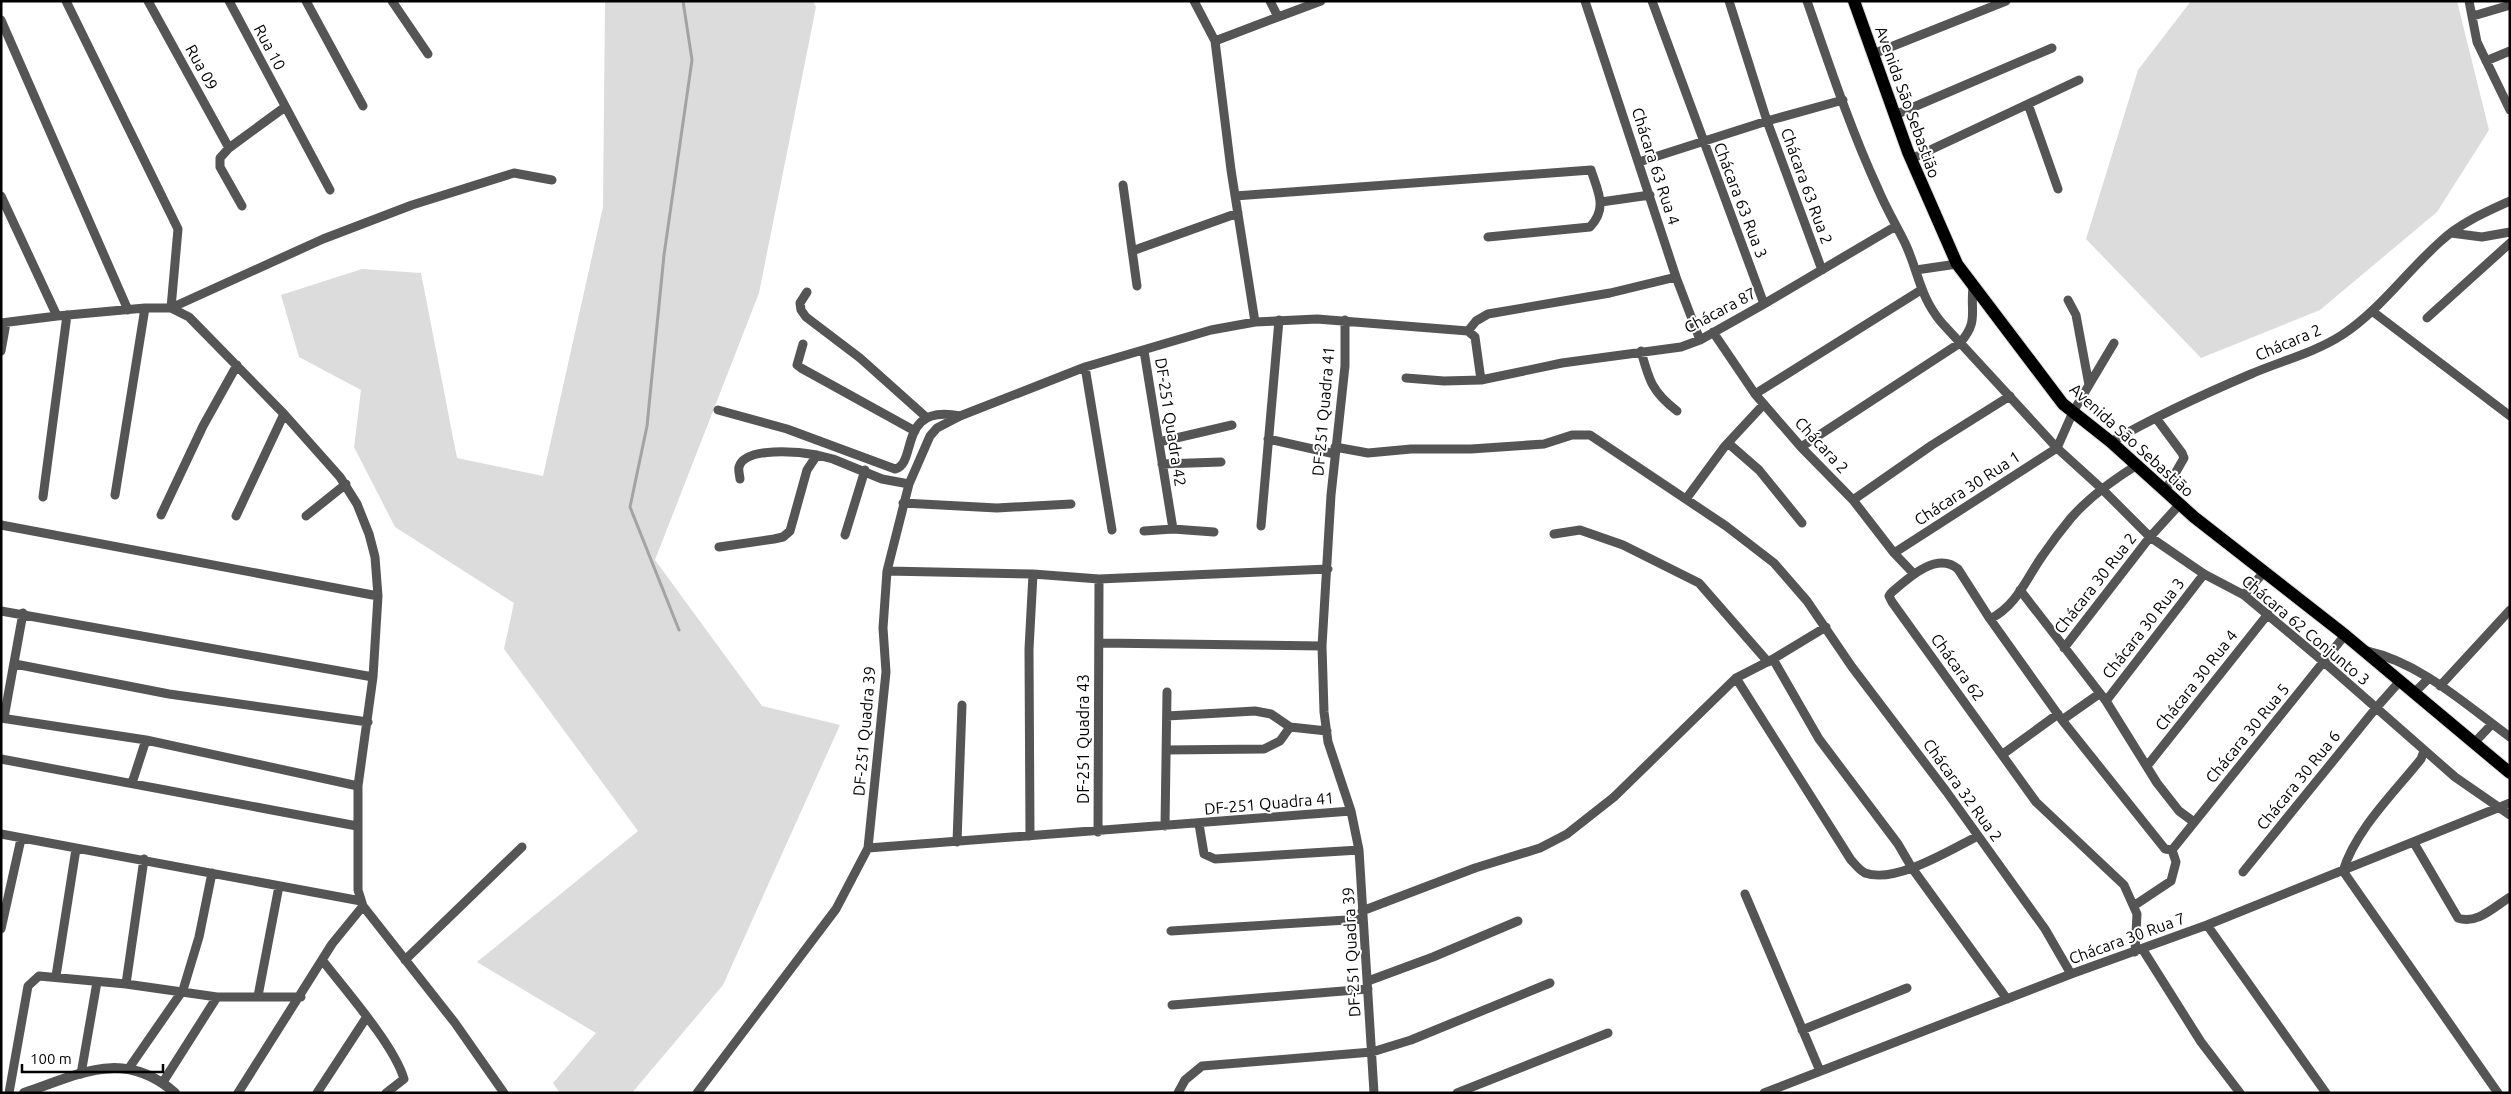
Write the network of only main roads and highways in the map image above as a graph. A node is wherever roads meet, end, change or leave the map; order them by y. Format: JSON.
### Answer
{"nodes":[{"id":1,"x":1854,"y":1,"type":"edge"},
{"id":2,"x":2510,"y":773,"type":"edge"}],
"edges":[{"from":1,"to":2,"type":"main road","name":"Avenida São Sebastião"}]}
